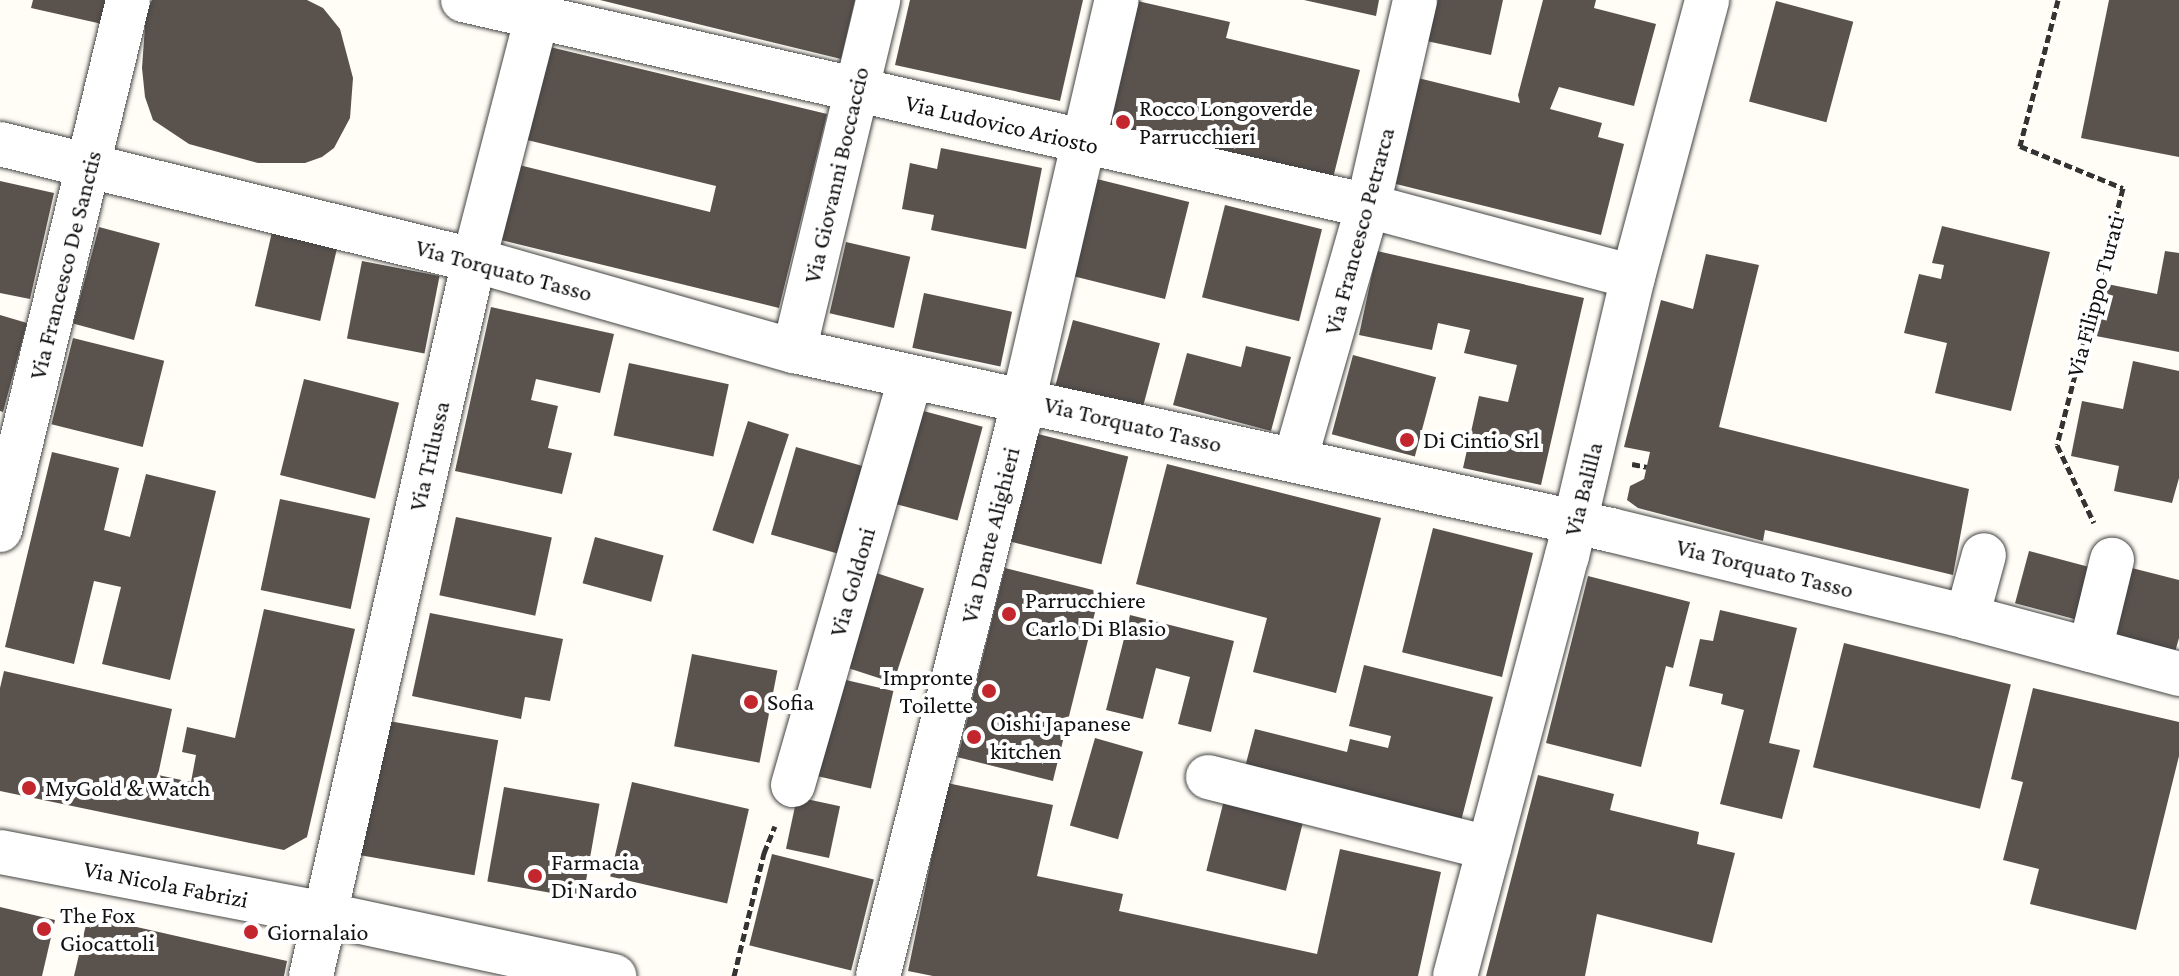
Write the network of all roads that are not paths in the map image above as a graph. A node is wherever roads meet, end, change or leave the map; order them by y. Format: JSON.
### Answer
{"nodes":[{"id":1,"x":128,"y":0,"type":"edge"},
{"id":2,"x":463,"y":0,"type":"edge"},
{"id":3,"x":878,"y":0,"type":"edge"},
{"id":4,"x":1117,"y":0,"type":"edge"},
{"id":5,"x":1415,"y":0,"type":"edge"},
{"id":6,"x":1707,"y":0,"type":"edge"},
{"id":7,"x":539,"y":10,"type":"edge"},
{"id":8,"x":857,"y":90,"type":"junction"},
{"id":9,"x":0,"y":144,"type":"edge"},
{"id":10,"x":1081,"y":144,"type":"junction"},
{"id":11,"x":89,"y":165,"type":"junction"},
{"id":12,"x":1368,"y":206,"type":"junction"},
{"id":13,"x":474,"y":260,"type":"junction"},
{"id":14,"x":1633,"y":277,"type":"junction"},
{"id":15,"x":794,"y":351,"type":"junction"},
{"id":16,"x":910,"y":379,"type":"junction"},
{"id":17,"x":1024,"y":399,"type":"junction"},
{"id":18,"x":1295,"y":460,"type":"junction"},
{"id":19,"x":1575,"y":522,"type":"junction"},
{"id":20,"x":0,"y":530,"type":"edge"},
{"id":21,"x":1984,"y":555,"type":"dead end"},
{"id":22,"x":2112,"y":560,"type":"road end"},
{"id":23,"x":1967,"y":617,"type":"junction"},
{"id":24,"x":2090,"y":650,"type":"junction"},
{"id":25,"x":2179,"y":674,"type":"edge"},
{"id":26,"x":1208,"y":777,"type":"dead end"},
{"id":27,"x":793,"y":785,"type":"road end"},
{"id":28,"x":1489,"y":848,"type":"junction"},
{"id":29,"x":0,"y":852,"type":"edge"},
{"id":30,"x":324,"y":914,"type":"junction"},
{"id":31,"x":311,"y":976,"type":"edge"},
{"id":32,"x":614,"y":976,"type":"edge"},
{"id":33,"x":878,"y":976,"type":"edge"},
{"id":34,"x":1455,"y":976,"type":"edge"}],
"edges":[{"from":1,"to":11,"type":"street","name":"Via Francesco De Sanctis"},
{"from":2,"to":7,"type":"street","name":"Via Ludovico Ariosto"},
{"from":3,"to":8,"type":"street","name":"Via Giovanni Boccaccio"},
{"from":4,"to":10,"type":"street","name":"Via Dante Alighieri"},
{"from":5,"to":12,"type":"street","name":"Via Francesco Petrarca"},
{"from":6,"to":14,"type":"street","name":"Via Balilla"},
{"from":7,"to":8,"type":"street","name":"Via Ludovico Ariosto"},
{"from":7,"to":13,"type":"street","name":"Via Trilussa"},
{"from":8,"to":10,"type":"street","name":"Via Ludovico Ariosto"},
{"from":8,"to":15,"type":"street","name":"Via Giovanni Boccaccio"},
{"from":9,"to":11,"type":"street","name":"Via Torquato Tasso"},
{"from":10,"to":12,"type":"street","name":"Via Ludovico Ariosto"},
{"from":10,"to":17,"type":"street","name":"Via Dante Alighieri"},
{"from":11,"to":13,"type":"street","name":"Via Torquato Tasso"},
{"from":11,"to":20,"type":"street","name":"Via Francesco De Sanctis"},
{"from":12,"to":14,"type":"street","name":"Via Ludovico Ariosto"},
{"from":12,"to":18,"type":"street","name":"Via Francesco Petrarca"},
{"from":13,"to":15,"type":"street","name":"Via Torquato Tasso"},
{"from":13,"to":30,"type":"street","name":"Via Trilussa"},
{"from":14,"to":19,"type":"street","name":"Via Balilla"},
{"from":15,"to":16,"type":"street","name":"Via Torquato Tasso"},
{"from":16,"to":17,"type":"street","name":"Via Torquato Tasso"},
{"from":16,"to":27,"type":"street","name":"Via Goldoni"},
{"from":17,"to":18,"type":"street","name":"Via Torquato Tasso"},
{"from":17,"to":33,"type":"street","name":"Via Dante Alighieri"},
{"from":18,"to":19,"type":"street","name":"Via Torquato Tasso"},
{"from":19,"to":23,"type":"street","name":"Via Torquato Tasso"},
{"from":19,"to":28,"type":"street","name":"Via Balilla"},
{"from":21,"to":23,"type":"street"},
{"from":22,"to":24,"type":"street"},
{"from":23,"to":24,"type":"street","name":"Via Torquato Tasso"},
{"from":24,"to":25,"type":"street","name":"Via Torquato Tasso"},
{"from":26,"to":28,"type":"street"},
{"from":28,"to":34,"type":"street","name":"Via Balilla"},
{"from":29,"to":30,"type":"street","name":"Via Nicola Fabrizi"},
{"from":30,"to":31,"type":"street","name":"Via Trilussa"},
{"from":30,"to":32,"type":"street","name":"Via Nicola Fabrizi"}]}
